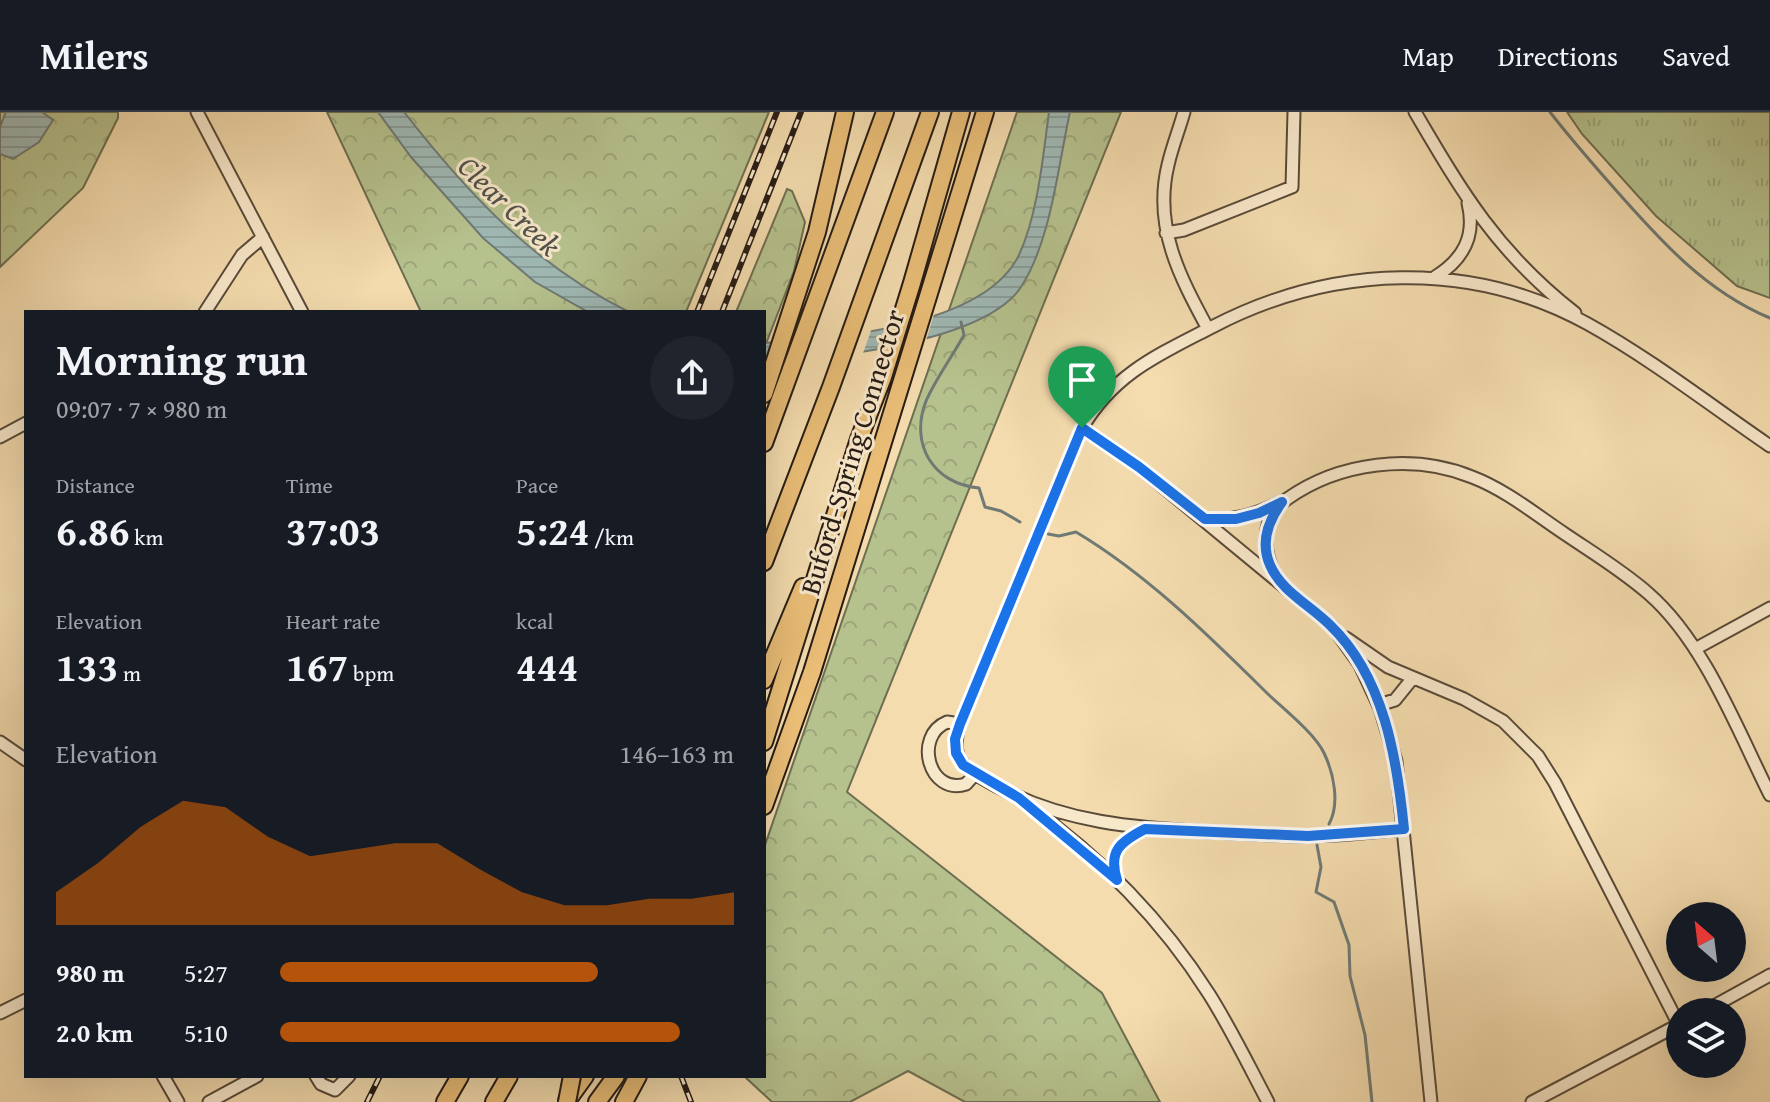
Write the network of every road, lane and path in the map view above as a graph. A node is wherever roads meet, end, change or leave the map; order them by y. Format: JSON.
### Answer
{"nodes":[{"id":1,"x":197,"y":112,"type":"edge"},
{"id":2,"x":845,"y":112,"type":"edge"},
{"id":3,"x":885,"y":112,"type":"edge"},
{"id":4,"x":930,"y":112,"type":"edge"},
{"id":5,"x":961,"y":112,"type":"edge"},
{"id":6,"x":985,"y":112,"type":"edge"},
{"id":7,"x":1184,"y":112,"type":"edge"},
{"id":8,"x":1294,"y":112,"type":"edge"},
{"id":9,"x":1415,"y":112,"type":"edge"},
{"id":10,"x":1466,"y":198,"type":"junction"},
{"id":11,"x":1166,"y":233,"type":"junction"},
{"id":12,"x":263,"y":237,"type":"junction"},
{"id":13,"x":1435,"y":277,"type":"junction"},
{"id":14,"x":206,"y":310,"type":"edge"},
{"id":15,"x":301,"y":310,"type":"edge"},
{"id":16,"x":1587,"y":324,"type":"junction"},
{"id":17,"x":1208,"y":329,"type":"junction"},
{"id":18,"x":766,"y":388,"type":"edge"},
{"id":19,"x":24,"y":424,"type":"edge"},
{"id":20,"x":1082,"y":428,"type":"junction"},
{"id":21,"x":0,"y":437,"type":"edge"},
{"id":22,"x":766,"y":438,"type":"edge"},
{"id":23,"x":1770,"y":446,"type":"edge"},
{"id":24,"x":846,"y":482,"type":"junction"},
{"id":25,"x":1282,"y":502,"type":"junction"},
{"id":26,"x":1205,"y":519,"type":"junction"},
{"id":27,"x":766,"y":557,"type":"edge"},
{"id":28,"x":1276,"y":579,"type":"junction"},
{"id":29,"x":1770,"y":608,"type":"edge"},
{"id":30,"x":1333,"y":627,"type":"junction"},
{"id":31,"x":1695,"y":649,"type":"junction"},
{"id":32,"x":766,"y":675,"type":"edge"},
{"id":33,"x":1412,"y":679,"type":"junction"},
{"id":34,"x":1379,"y":705,"type":"junction"},
{"id":35,"x":960,"y":724,"type":"junction"},
{"id":36,"x":766,"y":736,"type":"edge"},
{"id":37,"x":0,"y":742,"type":"edge"},
{"id":38,"x":24,"y":759,"type":"edge"},
{"id":39,"x":975,"y":774,"type":"junction"},
{"id":40,"x":1770,"y":795,"type":"edge"},
{"id":41,"x":1019,"y":798,"type":"junction"},
{"id":42,"x":766,"y":800,"type":"edge"},
{"id":43,"x":1145,"y":829,"type":"junction"},
{"id":44,"x":1404,"y":829,"type":"junction"},
{"id":45,"x":1117,"y":880,"type":"junction"},
{"id":46,"x":1770,"y":975,"type":"edge"},
{"id":47,"x":1728,"y":998,"type":"edge"},
{"id":48,"x":1666,"y":1000,"type":"edge"},
{"id":49,"x":24,"y":1001,"type":"edge"},
{"id":50,"x":0,"y":1013,"type":"edge"},
{"id":51,"x":1666,"y":1032,"type":"edge"},
{"id":52,"x":164,"y":1078,"type":"edge"},
{"id":53,"x":253,"y":1078,"type":"edge"},
{"id":54,"x":317,"y":1078,"type":"edge"},
{"id":55,"x":347,"y":1078,"type":"edge"},
{"id":56,"x":459,"y":1078,"type":"edge"},
{"id":57,"x":508,"y":1078,"type":"edge"},
{"id":58,"x":572,"y":1078,"type":"edge"},
{"id":59,"x":584,"y":1078,"type":"edge"},
{"id":60,"x":615,"y":1078,"type":"edge"},
{"id":61,"x":637,"y":1078,"type":"edge"},
{"id":62,"x":178,"y":1102,"type":"edge"},
{"id":63,"x":209,"y":1102,"type":"edge"},
{"id":64,"x":445,"y":1102,"type":"edge"},
{"id":65,"x":494,"y":1102,"type":"edge"},
{"id":66,"x":567,"y":1102,"type":"edge"},
{"id":67,"x":597,"y":1102,"type":"edge"},
{"id":68,"x":624,"y":1102,"type":"edge"},
{"id":69,"x":1268,"y":1102,"type":"edge"},
{"id":70,"x":1431,"y":1102,"type":"edge"},
{"id":71,"x":1532,"y":1102,"type":"edge"}],
"edges":[{"from":1,"to":12,"type":"street"},
{"from":2,"to":18,"type":"highway"},
{"from":3,"to":22,"type":"highway"},
{"from":4,"to":27,"type":"highway"},
{"from":5,"to":24,"type":"highway","name":"Buford-Spring Connector"},
{"from":6,"to":42,"type":"highway","name":"Buford-Spring Connector"},
{"from":7,"to":11,"type":"street"},
{"from":8,"to":11,"type":"street"},
{"from":9,"to":10,"type":"street"},
{"from":10,"to":13,"type":"street"},
{"from":10,"to":16,"type":"street"},
{"from":11,"to":17,"type":"street"},
{"from":12,"to":14,"type":"street"},
{"from":12,"to":15,"type":"street"},
{"from":13,"to":16,"type":"street"},
{"from":13,"to":17,"type":"street"},
{"from":16,"to":23,"type":"street"},
{"from":17,"to":20,"type":"street"},
{"from":19,"to":21,"type":"street"},
{"from":20,"to":26,"type":"street"},
{"from":20,"to":35,"type":"street"},
{"from":24,"to":32,"type":"highway"},
{"from":24,"to":36,"type":"highway","name":"Buford-Spring Connector"},
{"from":25,"to":26,"type":"street"},
{"from":25,"to":28,"type":"street"},
{"from":25,"to":31,"type":"street"},
{"from":26,"to":28,"type":"street"},
{"from":28,"to":30,"type":"street"},
{"from":29,"to":31,"type":"street"},
{"from":30,"to":33,"type":"street"},
{"from":30,"to":34,"type":"street"},
{"from":31,"to":40,"type":"street"},
{"from":33,"to":34,"type":"street"},
{"from":33,"to":48,"type":"street"},
{"from":34,"to":44,"type":"street"},
{"from":35,"to":39,"type":"street"},
{"from":35,"to":39,"type":"street"},
{"from":37,"to":38,"type":"street"},
{"from":39,"to":41,"type":"street"},
{"from":41,"to":43,"type":"street"},
{"from":41,"to":45,"type":"street"},
{"from":43,"to":44,"type":"street"},
{"from":43,"to":45,"type":"street"},
{"from":44,"to":70,"type":"street"},
{"from":45,"to":69,"type":"street"},
{"from":46,"to":47,"type":"street"},
{"from":49,"to":50,"type":"street"},
{"from":51,"to":71,"type":"street"},
{"from":52,"to":62,"type":"street"},
{"from":53,"to":63,"type":"street"},
{"from":54,"to":55,"type":"street"},
{"from":56,"to":64,"type":"highway"},
{"from":57,"to":65,"type":"highway"},
{"from":58,"to":66,"type":"highway","bridge":true},
{"from":59,"to":66,"type":"highway"},
{"from":60,"to":67,"type":"highway"},
{"from":61,"to":68,"type":"highway"}]}
